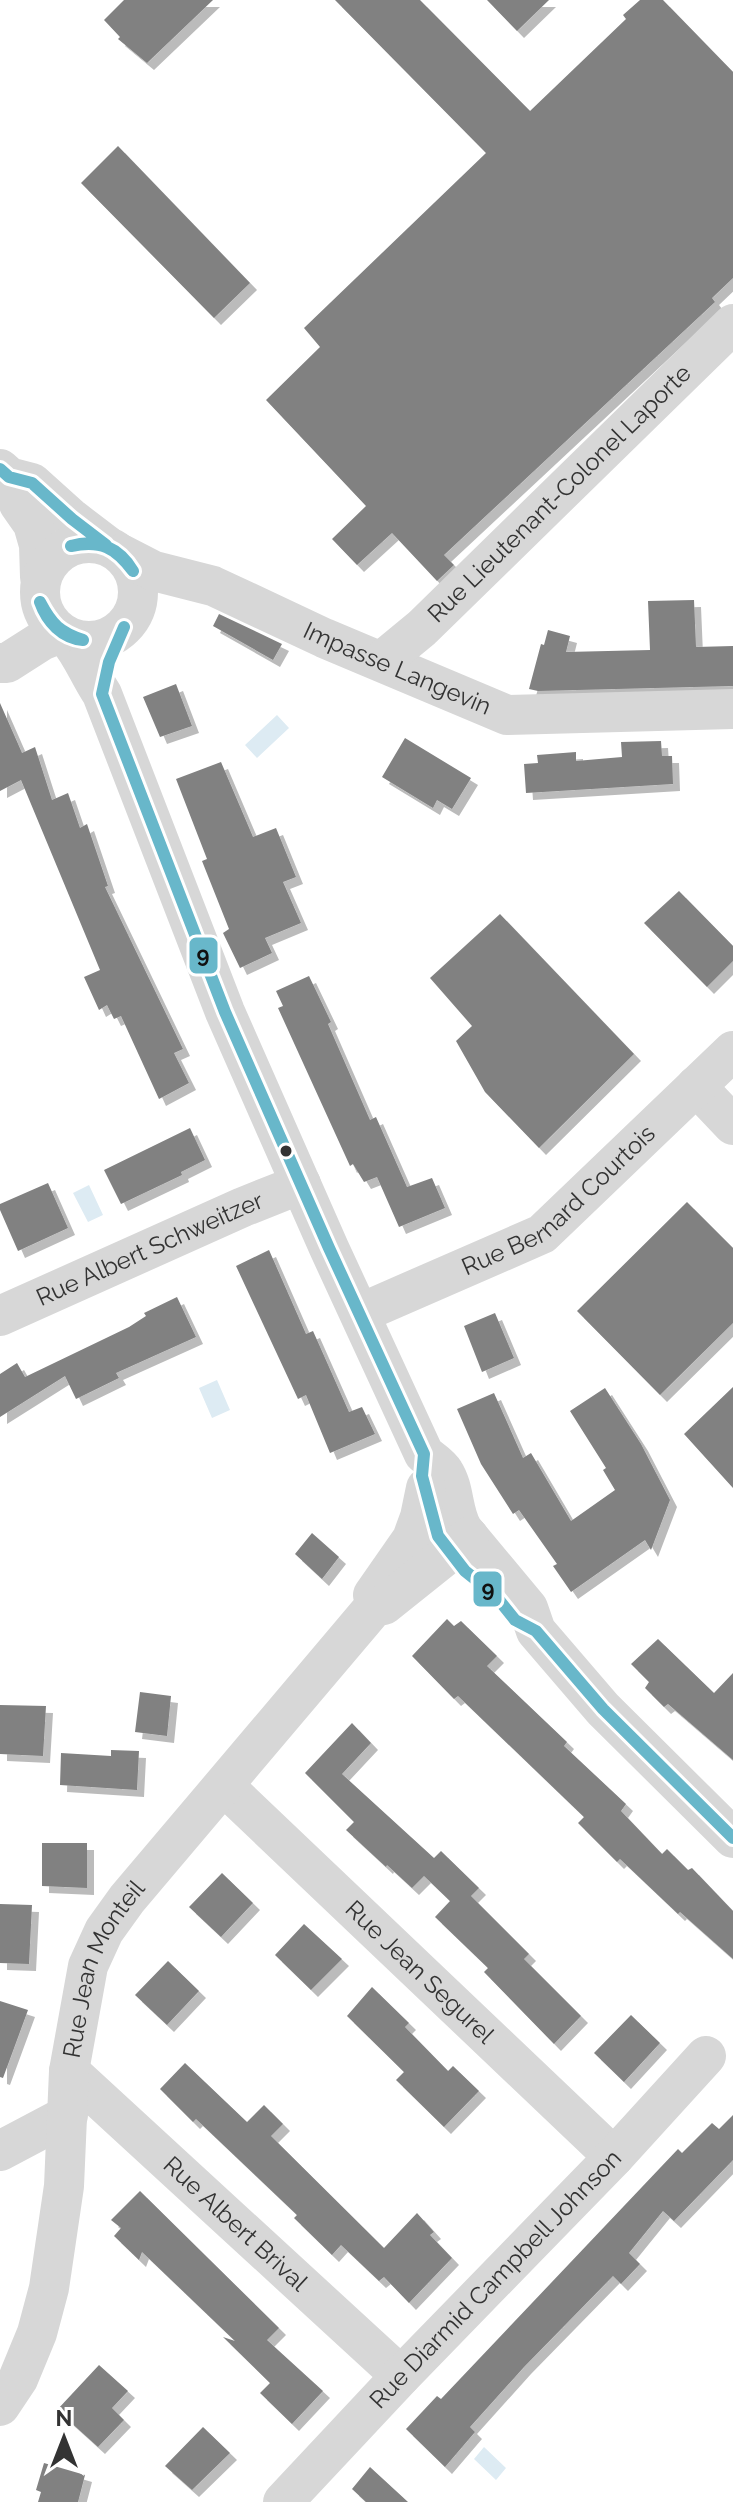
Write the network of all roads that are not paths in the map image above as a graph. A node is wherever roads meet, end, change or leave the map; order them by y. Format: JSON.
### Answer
{"nodes":[{"id":1,"x":733,"y":324,"type":"edge"},
{"id":2,"x":4,"y":473,"type":"edge"},
{"id":3,"x":114,"y":549,"type":"junction"},
{"id":4,"x":40,"y":586,"type":"junction"},
{"id":5,"x":213,"y":586,"type":"junction"},
{"id":6,"x":129,"y":620,"type":"junction"},
{"id":7,"x":64,"y":635,"type":"junction"},
{"id":8,"x":0,"y":649,"type":"edge"},
{"id":9,"x":382,"y":661,"type":"junction"},
{"id":10,"x":0,"y":663,"type":"edge"},
{"id":11,"x":102,"y":694,"type":"junction"},
{"id":12,"x":733,"y":709,"type":"edge"},
{"id":13,"x":733,"y":1051,"type":"edge"},
{"id":14,"x":696,"y":1086,"type":"junction"},
{"id":15,"x":733,"y":1125,"type":"edge"},
{"id":16,"x":301,"y":1184,"type":"junction"},
{"id":17,"x":361,"y":1313,"type":"junction"},
{"id":18,"x":0,"y":1316,"type":"edge"},
{"id":19,"x":425,"y":1471,"type":"junction"},
{"id":20,"x":459,"y":1544,"type":"junction"},
{"id":21,"x":374,"y":1607,"type":"junction"},
{"id":22,"x":224,"y":1786,"type":"junction"},
{"id":23,"x":733,"y":1838,"type":"edge"},
{"id":24,"x":706,"y":2056,"type":"dead end"},
{"id":25,"x":69,"y":2071,"type":"junction"},
{"id":26,"x":68,"y":2115,"type":"junction"},
{"id":27,"x":0,"y":2151,"type":"edge"},
{"id":28,"x":614,"y":2157,"type":"junction"},
{"id":29,"x":401,"y":2376,"type":"junction"},
{"id":30,"x":0,"y":2406,"type":"edge"},
{"id":31,"x":283,"y":2502,"type":"edge"}],
"edges":[{"from":1,"to":9,"type":"street","name":"Rue Lieutenant-Colonel Laporte"},
{"from":2,"to":3,"type":"street","name":"Impasse Langevin"},
{"from":2,"to":4,"type":"street"},
{"from":3,"to":4,"type":"street"},
{"from":3,"to":5,"type":"street","name":"Impasse Langevin"},
{"from":3,"to":6,"type":"street"},
{"from":4,"to":7,"type":"street"},
{"from":4,"to":8,"type":"street"},
{"from":5,"to":6,"type":"street"},
{"from":5,"to":9,"type":"street","name":"Impasse Langevin"},
{"from":6,"to":7,"type":"street"},
{"from":6,"to":11,"type":"street"},
{"from":7,"to":10,"type":"street"},
{"from":7,"to":11,"type":"street"},
{"from":9,"to":12,"type":"street","name":"Impasse Langevin"},
{"from":11,"to":16,"type":"street"},
{"from":13,"to":14,"type":"street","name":"Rue Bernard Courtois"},
{"from":14,"to":15,"type":"street"},
{"from":14,"to":17,"type":"street","name":"Rue Bernard Courtois"},
{"from":16,"to":17,"type":"street"},
{"from":16,"to":18,"type":"street","name":"Rue Albert Schweitzer"},
{"from":17,"to":19,"type":"street"},
{"from":19,"to":20,"type":"street"},
{"from":19,"to":21,"type":"street","name":"Rue Jean Monteil"},
{"from":20,"to":21,"type":"street","name":"Rue Jean Monteil"},
{"from":20,"to":23,"type":"street"},
{"from":21,"to":22,"type":"street","name":"Rue Jean Monteil"},
{"from":22,"to":25,"type":"street","name":"Rue Jean Monteil"},
{"from":22,"to":28,"type":"street","name":"Rue Jean Segurel"},
{"from":24,"to":28,"type":"street","name":"Rue Diarmid Campbell Johnson"},
{"from":25,"to":26,"type":"street","name":"Rue Jean Monteil"},
{"from":25,"to":29,"type":"street","name":"Rue Albert Brival"},
{"from":26,"to":27,"type":"street"},
{"from":26,"to":30,"type":"street","name":"Rue Jean Monteil"},
{"from":28,"to":29,"type":"street","name":"Rue Diarmid Campbell Johnson"},
{"from":29,"to":31,"type":"street","name":"Rue Diarmid Campbell Johnson"}]}
